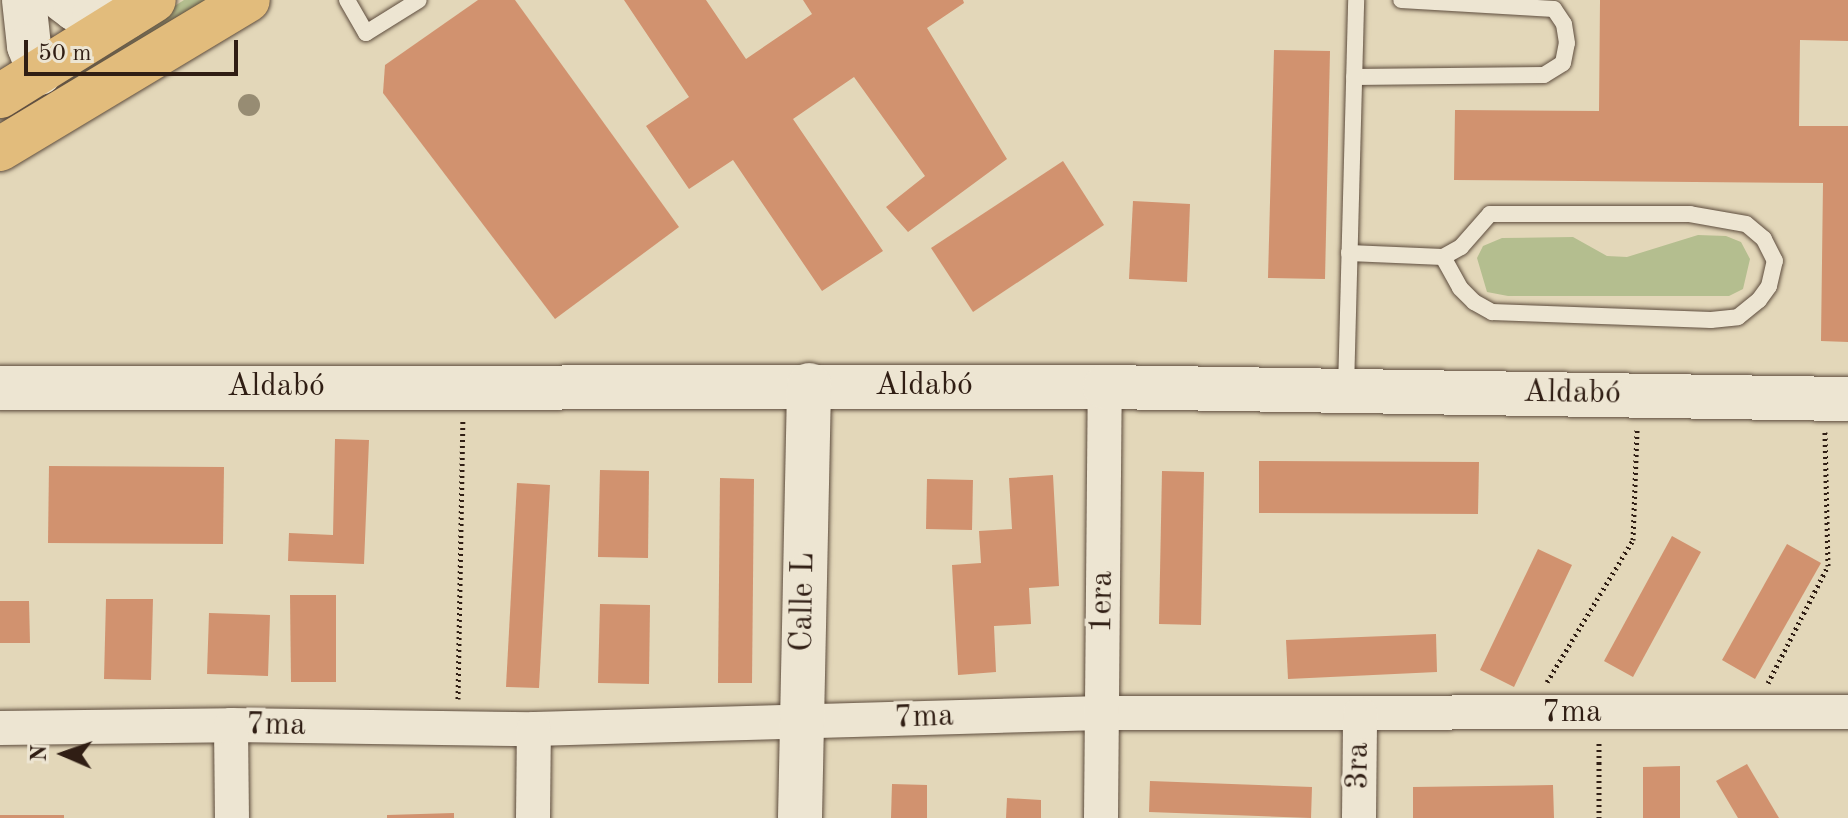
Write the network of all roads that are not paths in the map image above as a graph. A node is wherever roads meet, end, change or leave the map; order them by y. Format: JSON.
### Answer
{"nodes":[{"id":1,"x":12,"y":0,"type":"edge"},
{"id":2,"x":24,"y":0,"type":"edge"},
{"id":3,"x":39,"y":0,"type":"edge"},
{"id":4,"x":63,"y":0,"type":"edge"},
{"id":5,"x":248,"y":0,"type":"edge"},
{"id":6,"x":347,"y":0,"type":"edge"},
{"id":7,"x":419,"y":0,"type":"edge"},
{"id":8,"x":1356,"y":0,"type":"edge"},
{"id":9,"x":1401,"y":0,"type":"edge"},
{"id":10,"x":140,"y":9,"type":"edge"},
{"id":11,"x":0,"y":49,"type":"edge"},
{"id":12,"x":40,"y":73,"type":"junction"},
{"id":13,"x":1354,"y":77,"type":"junction"},
{"id":14,"x":0,"y":96,"type":"edge"},
{"id":15,"x":55,"y":117,"type":"junction"},
{"id":16,"x":0,"y":149,"type":"edge"},
{"id":17,"x":1349,"y":253,"type":"junction"},
{"id":18,"x":1443,"y":257,"type":"junction"},
{"id":19,"x":809,"y":385,"type":"junction"},
{"id":20,"x":1105,"y":387,"type":"junction"},
{"id":21,"x":0,"y":388,"type":"edge"},
{"id":22,"x":1346,"y":391,"type":"junction"},
{"id":23,"x":1836,"y":399,"type":"edge"},
{"id":24,"x":1848,"y":712,"type":"edge"},
{"id":25,"x":1102,"y":713,"type":"junction"},
{"id":26,"x":1360,"y":714,"type":"junction"},
{"id":27,"x":801,"y":721,"type":"junction"},
{"id":28,"x":231,"y":725,"type":"junction"},
{"id":29,"x":0,"y":728,"type":"edge"},
{"id":30,"x":534,"y":729,"type":"junction"},
{"id":31,"x":232,"y":818,"type":"edge"},
{"id":32,"x":533,"y":818,"type":"edge"},
{"id":33,"x":800,"y":818,"type":"edge"},
{"id":34,"x":1101,"y":818,"type":"edge"},
{"id":35,"x":1359,"y":818,"type":"edge"}],
"edges":[{"from":1,"to":11,"type":"main road"},
{"from":2,"to":12,"type":"main road"},
{"from":3,"to":12,"type":"main road"},
{"from":4,"to":10,"type":"main road"},
{"from":5,"to":15,"type":"highway"},
{"from":6,"to":7,"type":"lane"},
{"from":8,"to":13,"type":"lane"},
{"from":9,"to":13,"type":"lane"},
{"from":10,"to":12,"type":"highway"},
{"from":12,"to":14,"type":"highway"},
{"from":12,"to":15,"type":"highway"},
{"from":13,"to":17,"type":"lane"},
{"from":15,"to":16,"type":"highway"},
{"from":17,"to":18,"type":"lane"},
{"from":17,"to":22,"type":"lane"},
{"from":18,"to":18,"type":"lane"},
{"from":19,"to":20,"type":"main road","name":"Aldabó"},
{"from":19,"to":21,"type":"main road","name":"Aldabó"},
{"from":19,"to":27,"type":"main road","name":"Calle L"},
{"from":20,"to":22,"type":"main road","name":"Aldabó"},
{"from":20,"to":25,"type":"street","name":"1era"},
{"from":22,"to":23,"type":"main road","name":"Aldabó"},
{"from":24,"to":26,"type":"street","name":"7ma"},
{"from":25,"to":26,"type":"street","name":"7ma"},
{"from":25,"to":27,"type":"street","name":"7ma"},
{"from":25,"to":34,"type":"street","name":"1era"},
{"from":26,"to":35,"type":"street","name":"3ra"},
{"from":27,"to":30,"type":"street","name":"7ma"},
{"from":27,"to":33,"type":"main road","name":"Calle L"},
{"from":28,"to":29,"type":"street","name":"7ma"},
{"from":28,"to":30,"type":"street","name":"7ma"},
{"from":28,"to":31,"type":"street"},
{"from":30,"to":32,"type":"street"}]}
